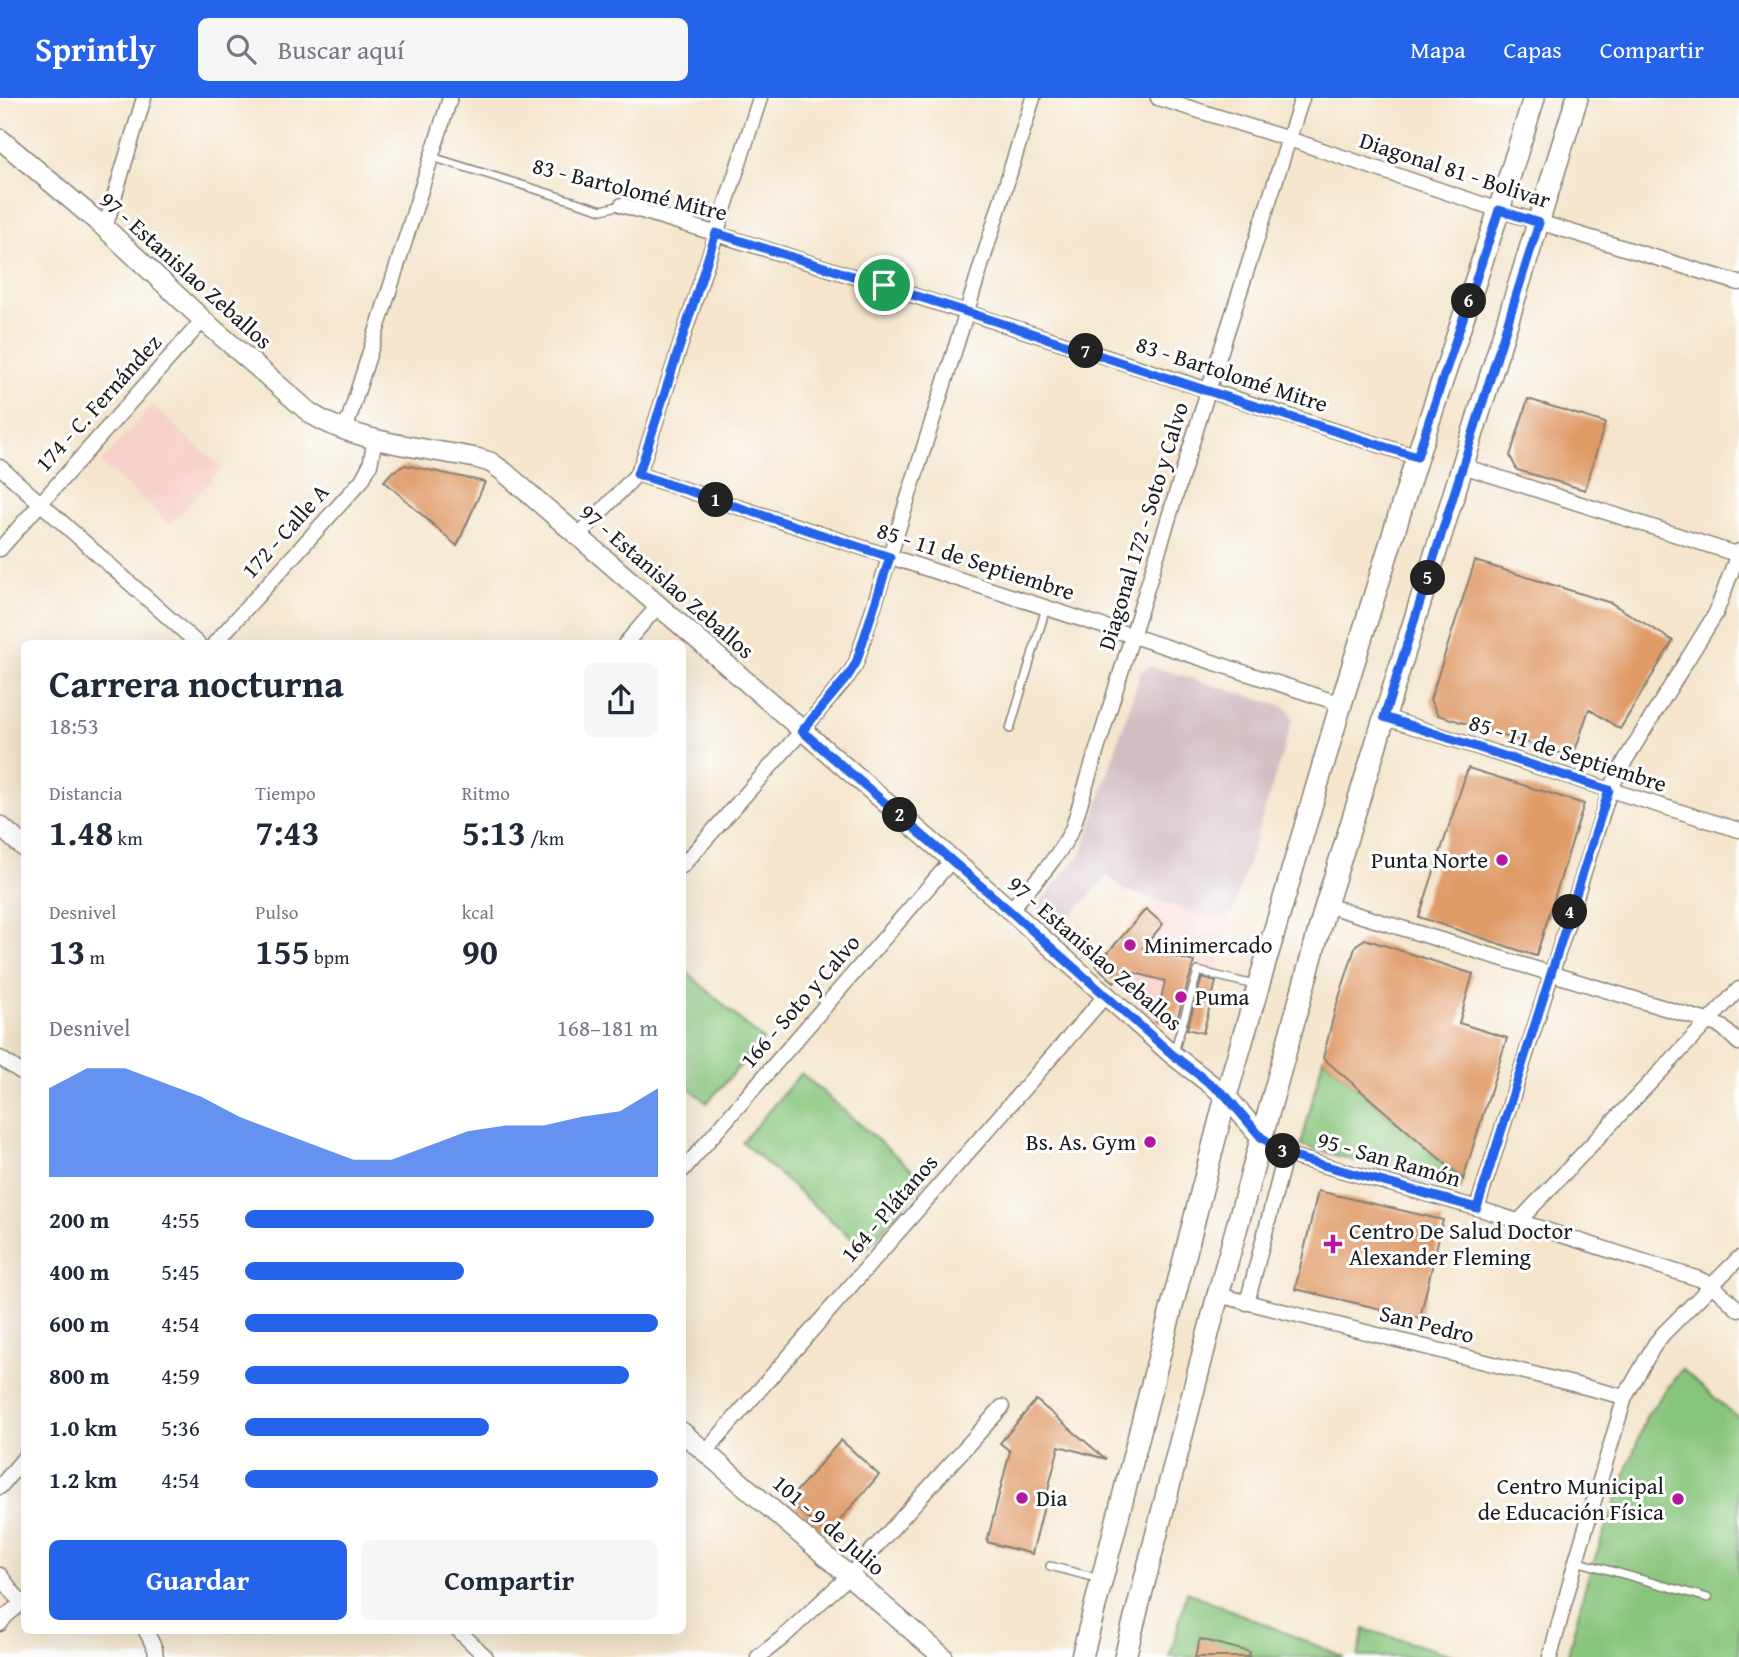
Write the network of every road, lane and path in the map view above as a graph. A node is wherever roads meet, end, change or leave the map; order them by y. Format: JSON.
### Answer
{"nodes":[{"id":1,"x":144,"y":98,"type":"edge"},
{"id":2,"x":450,"y":98,"type":"edge"},
{"id":3,"x":760,"y":98,"type":"edge"},
{"id":4,"x":1033,"y":98,"type":"edge"},
{"id":5,"x":1158,"y":98,"type":"edge"},
{"id":6,"x":1302,"y":98,"type":"edge"},
{"id":7,"x":1534,"y":98,"type":"edge"},
{"id":8,"x":1577,"y":98,"type":"edge"},
{"id":9,"x":0,"y":139,"type":"edge"},
{"id":10,"x":1289,"y":139,"type":"junction"},
{"id":11,"x":431,"y":156,"type":"junction"},
{"id":12,"x":622,"y":205,"type":"joint"},
{"id":13,"x":1499,"y":210,"type":"junction"},
{"id":14,"x":1539,"y":223,"type":"junction"},
{"id":15,"x":105,"y":228,"type":"junction"},
{"id":16,"x":716,"y":233,"type":"junction"},
{"id":17,"x":1739,"y":283,"type":"edge"},
{"id":18,"x":967,"y":312,"type":"junction"},
{"id":19,"x":203,"y":320,"type":"junction"},
{"id":20,"x":1208,"y":391,"type":"junction"},
{"id":21,"x":345,"y":431,"type":"junction"},
{"id":22,"x":375,"y":439,"type":"junction"},
{"id":23,"x":1417,"y":457,"type":"junction"},
{"id":24,"x":1463,"y":466,"type":"junction"},
{"id":25,"x":0,"y":467,"type":"edge"},
{"id":26,"x":637,"y":474,"type":"junction"},
{"id":27,"x":40,"y":502,"type":"junction"},
{"id":28,"x":578,"y":536,"type":"junction"},
{"id":29,"x":0,"y":549,"type":"edge"},
{"id":30,"x":1739,"y":553,"type":"edge"},
{"id":31,"x":890,"y":557,"type":"junction"},
{"id":32,"x":659,"y":606,"type":"junction"},
{"id":33,"x":1046,"y":607,"type":"junction"},
{"id":34,"x":1133,"y":636,"type":"junction"},
{"id":35,"x":194,"y":640,"type":"edge"},
{"id":36,"x":218,"y":640,"type":"edge"},
{"id":37,"x":629,"y":640,"type":"edge"},
{"id":38,"x":1341,"y":704,"type":"junction"},
{"id":39,"x":1384,"y":717,"type":"junction"},
{"id":40,"x":1010,"y":729,"type":"dead end"},
{"id":41,"x":802,"y":731,"type":"junction"},
{"id":42,"x":1609,"y":790,"type":"junction"},
{"id":43,"x":0,"y":826,"type":"edge"},
{"id":44,"x":1739,"y":830,"type":"edge"},
{"id":45,"x":21,"y":844,"type":"edge"},
{"id":46,"x":952,"y":860,"type":"junction"},
{"id":47,"x":686,"y":862,"type":"edge"},
{"id":48,"x":1326,"y":905,"type":"junction"},
{"id":49,"x":1010,"y":911,"type":"junction"},
{"id":50,"x":1551,"y":973,"type":"junction"},
{"id":51,"x":1258,"y":986,"type":"junction"},
{"id":52,"x":1739,"y":989,"type":"edge"},
{"id":53,"x":1106,"y":995,"type":"junction"},
{"id":54,"x":1707,"y":1021,"type":"junction"},
{"id":55,"x":1739,"y":1043,"type":"edge"},
{"id":56,"x":1173,"y":1055,"type":"junction"},
{"id":57,"x":0,"y":1058,"type":"edge"},
{"id":58,"x":21,"y":1072,"type":"edge"},
{"id":59,"x":1226,"y":1096,"type":"junction"},
{"id":60,"x":1261,"y":1137,"type":"junction"},
{"id":61,"x":1286,"y":1153,"type":"junction"},
{"id":62,"x":686,"y":1166,"type":"edge"},
{"id":63,"x":1477,"y":1208,"type":"junction"},
{"id":64,"x":1519,"y":1221,"type":"junction"},
{"id":65,"x":1739,"y":1258,"type":"edge"},
{"id":66,"x":1712,"y":1286,"type":"junction"},
{"id":67,"x":1218,"y":1296,"type":"junction"},
{"id":68,"x":1247,"y":1303,"type":"junction"},
{"id":69,"x":1739,"y":1311,"type":"edge"},
{"id":70,"x":1625,"y":1397,"type":"junction"},
{"id":71,"x":1002,"y":1407,"type":"dead end"},
{"id":72,"x":686,"y":1435,"type":"edge"},
{"id":73,"x":705,"y":1452,"type":"junction"},
{"id":74,"x":21,"y":1462,"type":"edge"},
{"id":75,"x":0,"y":1487,"type":"edge"},
{"id":76,"x":1576,"y":1561,"type":"junction"},
{"id":77,"x":1050,"y":1566,"type":"dead end"},
{"id":78,"x":0,"y":1575,"type":"edge"},
{"id":79,"x":850,"y":1575,"type":"junction"},
{"id":80,"x":1102,"y":1580,"type":"junction"},
{"id":81,"x":1708,"y":1598,"type":"dead end"},
{"id":82,"x":21,"y":1600,"type":"edge"},
{"id":83,"x":21,"y":1604,"type":"edge"},
{"id":84,"x":0,"y":1624,"type":"edge"},
{"id":85,"x":148,"y":1634,"type":"edge"},
{"id":86,"x":462,"y":1634,"type":"edge"},
{"id":87,"x":156,"y":1657,"type":"edge"},
{"id":88,"x":486,"y":1657,"type":"edge"},
{"id":89,"x":758,"y":1657,"type":"edge"},
{"id":90,"x":943,"y":1657,"type":"edge"},
{"id":91,"x":1082,"y":1657,"type":"edge"},
{"id":92,"x":1125,"y":1657,"type":"edge"},
{"id":93,"x":1550,"y":1657,"type":"edge"}],
"edges":[{"from":1,"to":15,"type":"street"},
{"from":2,"to":11,"type":"street"},
{"from":3,"to":16,"type":"street"},
{"from":4,"to":18,"type":"street"},
{"from":5,"to":10,"type":"street","name":"Diagonal 81 - Bolivar"},
{"from":6,"to":10,"type":"street","name":"Diagonal 172 - Soto y Calvo"},
{"from":7,"to":13,"type":"main road"},
{"from":8,"to":14,"type":"main road"},
{"from":9,"to":15,"type":"street","name":"97 - Estanislao Zeballos"},
{"from":10,"to":13,"type":"street","name":"Diagonal 81 - Bolivar"},
{"from":10,"to":20,"type":"street","name":"Diagonal 172 - Soto y Calvo"},
{"from":11,"to":12,"type":"lane","name":"83 - Bartolomé Mitre"},
{"from":11,"to":21,"type":"street"},
{"from":12,"to":16,"type":"street","name":"83 - Bartolomé Mitre"},
{"from":13,"to":14,"type":"street","name":"Diagonal 81 - Bolivar"},
{"from":13,"to":23,"type":"main road"},
{"from":14,"to":17,"type":"street","name":"Diagonal 81 - Bolivar"},
{"from":14,"to":24,"type":"main road"},
{"from":15,"to":19,"type":"street","name":"97 - Estanislao Zeballos"},
{"from":16,"to":18,"type":"street","name":"83 - Bartolomé Mitre"},
{"from":16,"to":26,"type":"street"},
{"from":18,"to":20,"type":"street","name":"83 - Bartolomé Mitre"},
{"from":18,"to":31,"type":"street"},
{"from":19,"to":21,"type":"street","name":"97 - Estanislao Zeballos"},
{"from":19,"to":27,"type":"street","name":"174 - C. Fernández"},
{"from":20,"to":23,"type":"street","name":"83 - Bartolomé Mitre"},
{"from":20,"to":34,"type":"street","name":"Diagonal 172 - Soto y Calvo"},
{"from":21,"to":22,"type":"street","name":"97 - Estanislao Zeballos"},
{"from":22,"to":28,"type":"street","name":"97 - Estanislao Zeballos"},
{"from":22,"to":36,"type":"street","name":"172 - Calle A"},
{"from":23,"to":38,"type":"main road"},
{"from":24,"to":30,"type":"street"},
{"from":24,"to":39,"type":"main road"},
{"from":25,"to":27,"type":"street"},
{"from":26,"to":28,"type":"street"},
{"from":26,"to":31,"type":"street","name":"85 - 11 de Septiembre"},
{"from":27,"to":29,"type":"street","name":"174 - C. Fernández"},
{"from":27,"to":35,"type":"street"},
{"from":28,"to":32,"type":"street","name":"97 - Estanislao Zeballos"},
{"from":30,"to":42,"type":"street"},
{"from":31,"to":33,"type":"street","name":"85 - 11 de Septiembre"},
{"from":31,"to":41,"type":"street"},
{"from":32,"to":37,"type":"street"},
{"from":32,"to":41,"type":"street","name":"97 - Estanislao Zeballos"},
{"from":33,"to":34,"type":"street","name":"85 - 11 de Septiembre"},
{"from":33,"to":40,"type":"lane"},
{"from":34,"to":38,"type":"street","name":"85 - 11 de Septiembre"},
{"from":34,"to":49,"type":"street","name":"Diagonal 172 - Soto y Calvo"},
{"from":38,"to":51,"type":"main road"},
{"from":39,"to":42,"type":"street","name":"85 - 11 de Septiembre"},
{"from":39,"to":48,"type":"main road"},
{"from":41,"to":46,"type":"street","name":"97 - Estanislao Zeballos"},
{"from":41,"to":47,"type":"street"},
{"from":42,"to":44,"type":"street","name":"85 - 11 de Septiembre"},
{"from":42,"to":50,"type":"street"},
{"from":43,"to":45,"type":"street"},
{"from":46,"to":49,"type":"street","name":"97 - Estanislao Zeballos"},
{"from":46,"to":62,"type":"street","name":"166 - Soto y Calvo"},
{"from":48,"to":50,"type":"street"},
{"from":48,"to":60,"type":"main road"},
{"from":49,"to":53,"type":"street","name":"97 - Estanislao Zeballos"},
{"from":50,"to":54,"type":"street"},
{"from":50,"to":63,"type":"street"},
{"from":51,"to":56,"type":"lane"},
{"from":51,"to":59,"type":"main road"},
{"from":52,"to":54,"type":"street"},
{"from":53,"to":56,"type":"street","name":"97 - Estanislao Zeballos"},
{"from":53,"to":73,"type":"street","name":"164 - Plátanos"},
{"from":54,"to":55,"type":"street"},
{"from":54,"to":64,"type":"street"},
{"from":56,"to":59,"type":"street","name":"97 - Estanislao Zeballos"},
{"from":57,"to":58,"type":"street"},
{"from":59,"to":60,"type":"street","name":"97 - Estanislao Zeballos"},
{"from":59,"to":80,"type":"main road"},
{"from":60,"to":61,"type":"street","name":"95 - San Ramón"},
{"from":60,"to":67,"type":"main road"},
{"from":61,"to":63,"type":"street","name":"95 - San Ramón"},
{"from":61,"to":68,"type":"street"},
{"from":63,"to":64,"type":"street","name":"95 - San Ramón"},
{"from":64,"to":66,"type":"street","name":"95 - San Ramón"},
{"from":65,"to":66,"type":"street"},
{"from":66,"to":69,"type":"street","name":"95 - San Ramón"},
{"from":66,"to":70,"type":"street"},
{"from":67,"to":68,"type":"street","name":"San Pedro"},
{"from":67,"to":92,"type":"main road"},
{"from":68,"to":70,"type":"street","name":"San Pedro"},
{"from":70,"to":76,"type":"street"},
{"from":71,"to":79,"type":"street"},
{"from":72,"to":73,"type":"street","name":"101 - 9 de Julio"},
{"from":73,"to":79,"type":"street","name":"101 - 9 de Julio"},
{"from":74,"to":75,"type":"street"},
{"from":76,"to":81,"type":"lane"},
{"from":76,"to":93,"type":"street"},
{"from":77,"to":80,"type":"lane"},
{"from":78,"to":82,"type":"street"},
{"from":79,"to":89,"type":"street"},
{"from":79,"to":90,"type":"street","name":"101 - 9 de Julio"},
{"from":80,"to":91,"type":"main road"},
{"from":83,"to":84,"type":"street"},
{"from":85,"to":87,"type":"street"},
{"from":86,"to":88,"type":"street"}]}
